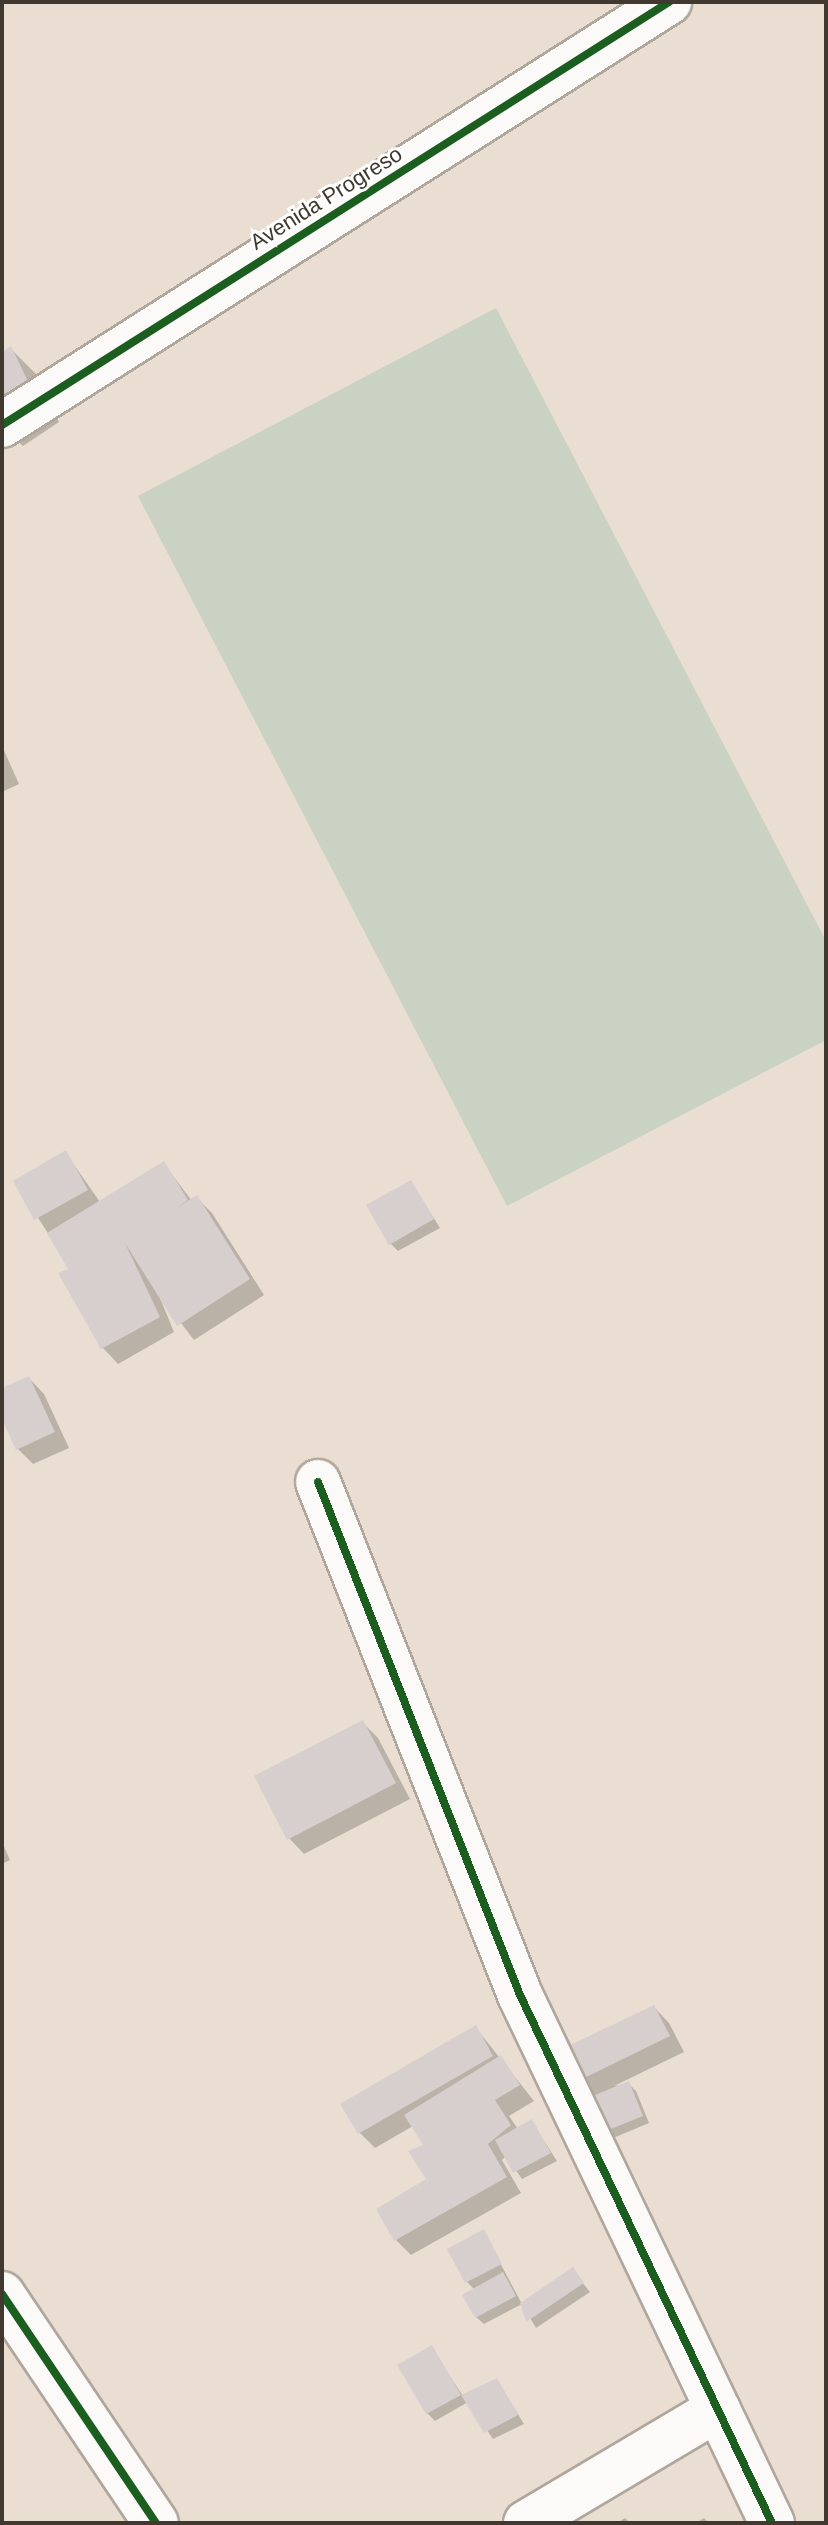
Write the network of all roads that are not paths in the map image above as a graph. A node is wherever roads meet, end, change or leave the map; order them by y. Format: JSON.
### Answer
{"nodes":[{"id":1,"x":669,"y":2,"type":"edge"},
{"id":2,"x":2,"y":425,"type":"edge"},
{"id":3,"x":318,"y":1482,"type":"dead end"},
{"id":4,"x":2,"y":2294,"type":"edge"},
{"id":5,"x":718,"y":2409,"type":"junction"},
{"id":6,"x":156,"y":2523,"type":"edge"},
{"id":7,"x":526,"y":2523,"type":"edge"},
{"id":8,"x":772,"y":2523,"type":"edge"}],
"edges":[{"from":1,"to":2,"type":"street","name":"Avenida Progreso"},
{"from":3,"to":5,"type":"street"},
{"from":4,"to":6,"type":"street"},
{"from":5,"to":7,"type":"street"},
{"from":5,"to":8,"type":"street"}]}
